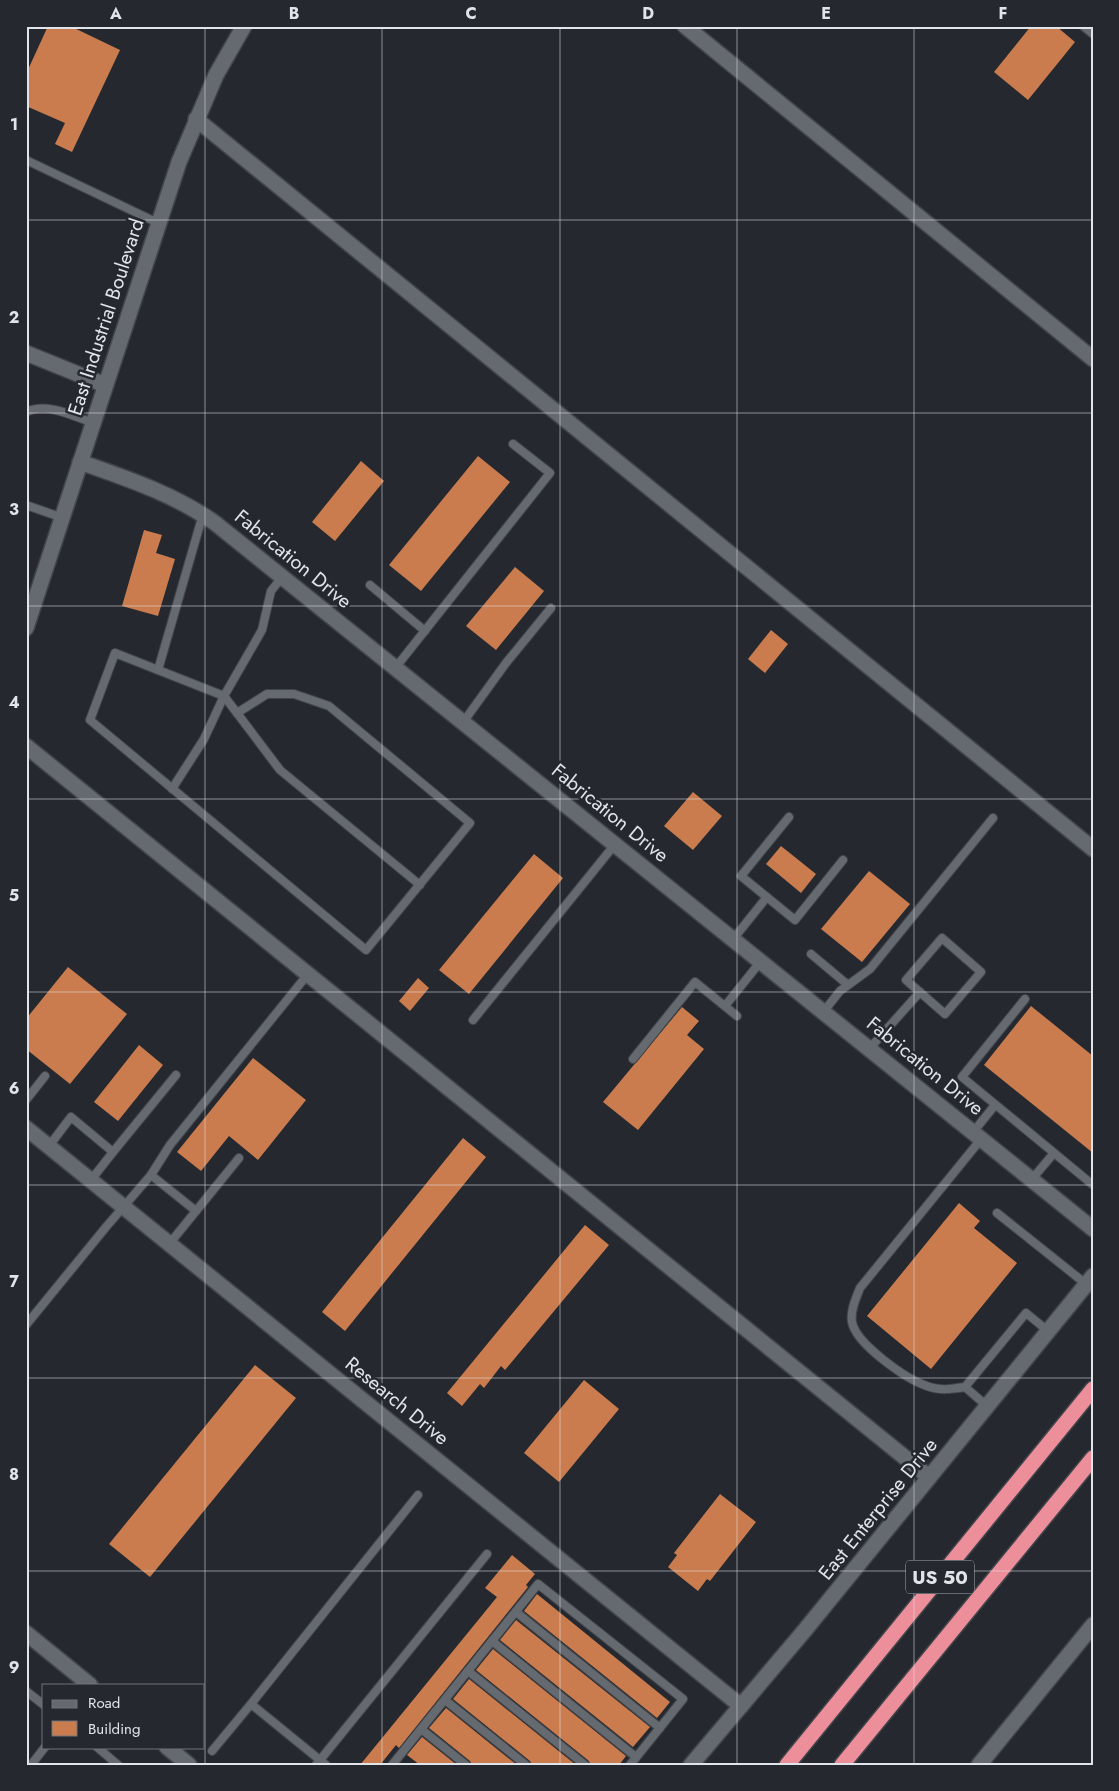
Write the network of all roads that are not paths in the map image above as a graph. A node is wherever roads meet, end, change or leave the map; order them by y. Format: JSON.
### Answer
{"nodes":[{"id":1,"x":244,"y":26,"type":"edge"},
{"id":2,"x":685,"y":26,"type":"edge"},
{"id":3,"x":1083,"y":26,"type":"edge"},
{"id":4,"x":1093,"y":34,"type":"edge"},
{"id":5,"x":196,"y":119,"type":"junction"},
{"id":6,"x":26,"y":160,"type":"edge"},
{"id":7,"x":158,"y":222,"type":"junction"},
{"id":8,"x":26,"y":353,"type":"edge"},
{"id":9,"x":1093,"y":359,"type":"edge"},
{"id":10,"x":105,"y":385,"type":"junction"},
{"id":11,"x":26,"y":412,"type":"edge"},
{"id":12,"x":93,"y":423,"type":"junction"},
{"id":13,"x":513,"y":444,"type":"dead end"},
{"id":14,"x":80,"y":462,"type":"junction"},
{"id":15,"x":26,"y":505,"type":"edge"},
{"id":16,"x":204,"y":514,"type":"junction"},
{"id":17,"x":63,"y":518,"type":"junction"},
{"id":18,"x":283,"y":576,"type":"junction"},
{"id":19,"x":370,"y":585,"type":"dead end"},
{"id":20,"x":552,"y":608,"type":"dead end"},
{"id":21,"x":26,"y":628,"type":"edge"},
{"id":22,"x":425,"y":630,"type":"junction"},
{"id":23,"x":396,"y":667,"type":"junction"},
{"id":24,"x":158,"y":670,"type":"junction"},
{"id":25,"x":224,"y":696,"type":"junction"},
{"id":26,"x":237,"y":713,"type":"junction"},
{"id":27,"x":464,"y":721,"type":"junction"},
{"id":28,"x":26,"y":746,"type":"edge"},
{"id":29,"x":172,"y":789,"type":"junction"},
{"id":30,"x":789,"y":817,"type":"dead end"},
{"id":31,"x":993,"y":818,"type":"dead end"},
{"id":32,"x":616,"y":843,"type":"junction"},
{"id":33,"x":1093,"y":849,"type":"edge"},
{"id":34,"x":843,"y":860,"type":"dead end"},
{"id":35,"x":420,"y":885,"type":"junction"},
{"id":36,"x":767,"y":897,"type":"junction"},
{"id":37,"x":734,"y":938,"type":"junction"},
{"id":38,"x":811,"y":954,"type":"dead end"},
{"id":39,"x":762,"y":960,"type":"junction"},
{"id":40,"x":308,"y":974,"type":"junction"},
{"id":41,"x":848,"y":985,"type":"junction"},
{"id":42,"x":920,"y":992,"type":"junction"},
{"id":43,"x":1025,"y":999,"type":"dead end"},
{"id":44,"x":725,"y":1006,"type":"junction"},
{"id":45,"x":824,"y":1011,"type":"junction"},
{"id":46,"x":737,"y":1016,"type":"dead end"},
{"id":47,"x":472,"y":1020,"type":"dead end"},
{"id":48,"x":870,"y":1048,"type":"junction"},
{"id":49,"x":633,"y":1059,"type":"dead end"},
{"id":50,"x":176,"y":1075,"type":"dead end"},
{"id":51,"x":45,"y":1076,"type":"dead end"},
{"id":52,"x":26,"y":1100,"type":"edge"},
{"id":53,"x":996,"y":1105,"type":"junction"},
{"id":54,"x":26,"y":1128,"type":"edge"},
{"id":55,"x":978,"y":1134,"type":"junction"},
{"id":56,"x":49,"y":1146,"type":"junction"},
{"id":57,"x":113,"y":1152,"type":"junction"},
{"id":58,"x":1054,"y":1153,"type":"junction"},
{"id":59,"x":239,"y":1158,"type":"dead end"},
{"id":60,"x":151,"y":1176,"type":"junction"},
{"id":61,"x":1032,"y":1178,"type":"junction"},
{"id":62,"x":91,"y":1180,"type":"junction"},
{"id":63,"x":1093,"y":1185,"type":"edge"},
{"id":64,"x":124,"y":1207,"type":"junction"},
{"id":65,"x":196,"y":1210,"type":"junction"},
{"id":66,"x":997,"y":1213,"type":"dead end"},
{"id":67,"x":1093,"y":1229,"type":"edge"},
{"id":68,"x":170,"y":1243,"type":"junction"},
{"id":69,"x":1090,"y":1280,"type":"edge"},
{"id":70,"x":26,"y":1325,"type":"edge"},
{"id":71,"x":1048,"y":1331,"type":"junction"},
{"id":72,"x":965,"y":1387,"type":"junction"},
{"id":73,"x":1093,"y":1389,"type":"edge"},
{"id":74,"x":987,"y":1406,"type":"junction"},
{"id":75,"x":1093,"y":1458,"type":"edge"},
{"id":76,"x":929,"y":1477,"type":"junction"},
{"id":77,"x":418,"y":1495,"type":"dead end"},
{"id":78,"x":487,"y":1554,"type":"dead end"},
{"id":79,"x":516,"y":1612,"type":"junction"},
{"id":80,"x":1093,"y":1625,"type":"edge"},
{"id":81,"x":26,"y":1633,"type":"edge"},
{"id":82,"x":492,"y":1641,"type":"junction"},
{"id":83,"x":468,"y":1671,"type":"junction"},
{"id":84,"x":89,"y":1684,"type":"edge"},
{"id":85,"x":26,"y":1691,"type":"edge"},
{"id":86,"x":445,"y":1700,"type":"junction"},
{"id":87,"x":42,"y":1703,"type":"edge"},
{"id":88,"x":251,"y":1704,"type":"junction"},
{"id":89,"x":741,"y":1706,"type":"junction"},
{"id":90,"x":660,"y":1728,"type":"junction"},
{"id":91,"x":421,"y":1729,"type":"junction"},
{"id":92,"x":44,"y":1748,"type":"edge"},
{"id":93,"x":97,"y":1748,"type":"edge"},
{"id":94,"x":168,"y":1748,"type":"edge"},
{"id":95,"x":212,"y":1751,"type":"dead end"},
{"id":96,"x":636,"y":1757,"type":"junction"},
{"id":97,"x":321,"y":1763,"type":"edge"},
{"id":98,"x":397,"y":1763,"type":"edge"},
{"id":99,"x":32,"y":1765,"type":"edge"},
{"id":100,"x":118,"y":1765,"type":"edge"},
{"id":101,"x":189,"y":1765,"type":"edge"},
{"id":102,"x":466,"y":1765,"type":"edge"},
{"id":103,"x":526,"y":1765,"type":"edge"},
{"id":104,"x":585,"y":1765,"type":"edge"},
{"id":105,"x":630,"y":1765,"type":"edge"},
{"id":106,"x":691,"y":1765,"type":"edge"},
{"id":107,"x":787,"y":1765,"type":"edge"},
{"id":108,"x":842,"y":1765,"type":"edge"},
{"id":109,"x":978,"y":1765,"type":"edge"}],
"edges":[{"from":1,"to":5,"type":"street","name":"East Industrial Boulevard"},
{"from":2,"to":9,"type":"street"},
{"from":3,"to":4,"type":"lane"},
{"from":5,"to":7,"type":"street","name":"East Industrial Boulevard"},
{"from":5,"to":33,"type":"street"},
{"from":6,"to":7,"type":"lane"},
{"from":7,"to":10,"type":"street","name":"East Industrial Boulevard"},
{"from":8,"to":10,"type":"street"},
{"from":10,"to":12,"type":"street","name":"East Industrial Boulevard"},
{"from":11,"to":12,"type":"lane"},
{"from":12,"to":14,"type":"street","name":"East Industrial Boulevard"},
{"from":13,"to":22,"type":"lane"},
{"from":14,"to":16,"type":"street","name":"Fabrication Drive"},
{"from":14,"to":17,"type":"street","name":"East Industrial Boulevard"},
{"from":15,"to":17,"type":"lane"},
{"from":16,"to":18,"type":"street","name":"Fabrication Drive"},
{"from":16,"to":24,"type":"lane"},
{"from":17,"to":21,"type":"street","name":"East Industrial Boulevard"},
{"from":18,"to":23,"type":"street","name":"Fabrication Drive"},
{"from":18,"to":25,"type":"lane"},
{"from":19,"to":22,"type":"lane"},
{"from":20,"to":27,"type":"lane"},
{"from":22,"to":23,"type":"lane"},
{"from":23,"to":27,"type":"street","name":"Fabrication Drive"},
{"from":24,"to":25,"type":"lane"},
{"from":24,"to":29,"type":"lane"},
{"from":25,"to":26,"type":"lane"},
{"from":25,"to":29,"type":"lane"},
{"from":26,"to":35,"type":"lane"},
{"from":26,"to":35,"type":"lane"},
{"from":27,"to":32,"type":"street","name":"Fabrication Drive"},
{"from":28,"to":40,"type":"street"},
{"from":29,"to":35,"type":"lane"},
{"from":30,"to":36,"type":"lane"},
{"from":31,"to":41,"type":"lane"},
{"from":32,"to":37,"type":"street","name":"Fabrication Drive"},
{"from":32,"to":47,"type":"lane"},
{"from":34,"to":36,"type":"lane"},
{"from":36,"to":37,"type":"lane"},
{"from":37,"to":39,"type":"street","name":"Fabrication Drive"},
{"from":38,"to":41,"type":"lane"},
{"from":39,"to":44,"type":"lane"},
{"from":39,"to":45,"type":"street","name":"Fabrication Drive"},
{"from":40,"to":60,"type":"lane"},
{"from":40,"to":76,"type":"street"},
{"from":41,"to":45,"type":"lane"},
{"from":42,"to":42,"type":"lane"},
{"from":42,"to":48,"type":"lane"},
{"from":43,"to":53,"type":"lane"},
{"from":44,"to":46,"type":"lane"},
{"from":44,"to":49,"type":"lane"},
{"from":45,"to":48,"type":"street","name":"Fabrication Drive"},
{"from":48,"to":55,"type":"street","name":"Fabrication Drive"},
{"from":50,"to":57,"type":"lane"},
{"from":51,"to":52,"type":"lane"},
{"from":53,"to":55,"type":"lane"},
{"from":53,"to":58,"type":"lane"},
{"from":54,"to":56,"type":"street","name":"Research Drive"},
{"from":55,"to":61,"type":"street","name":"Fabrication Drive"},
{"from":55,"to":72,"type":"lane"},
{"from":56,"to":57,"type":"lane"},
{"from":56,"to":62,"type":"street","name":"Research Drive"},
{"from":57,"to":62,"type":"lane"},
{"from":58,"to":61,"type":"lane"},
{"from":58,"to":63,"type":"lane"},
{"from":59,"to":65,"type":"lane"},
{"from":60,"to":64,"type":"lane"},
{"from":60,"to":65,"type":"lane"},
{"from":61,"to":67,"type":"street","name":"Fabrication Drive"},
{"from":62,"to":64,"type":"street","name":"Research Drive"},
{"from":64,"to":68,"type":"street","name":"Research Drive"},
{"from":64,"to":70,"type":"lane"},
{"from":65,"to":68,"type":"lane"},
{"from":66,"to":69,"type":"lane"},
{"from":68,"to":89,"type":"street","name":"Research Drive"},
{"from":69,"to":71,"type":"street","name":"East Enterprise Drive"},
{"from":71,"to":72,"type":"lane"},
{"from":71,"to":74,"type":"street","name":"East Enterprise Drive"},
{"from":72,"to":74,"type":"lane"},
{"from":73,"to":107,"type":"highway","number":"US 50"},
{"from":74,"to":76,"type":"street","name":"East Enterprise Drive"},
{"from":75,"to":108,"type":"highway","number":"US 50"},
{"from":76,"to":89,"type":"street","name":"East Enterprise Drive"},
{"from":77,"to":88,"type":"lane"},
{"from":78,"to":97,"type":"lane"},
{"from":79,"to":82,"type":"lane"},
{"from":79,"to":90,"type":"lane"},
{"from":79,"to":90,"type":"lane"},
{"from":80,"to":109,"type":"street"},
{"from":81,"to":84,"type":"street"},
{"from":82,"to":83,"type":"lane"},
{"from":82,"to":96,"type":"lane"},
{"from":83,"to":86,"type":"lane"},
{"from":83,"to":104,"type":"lane"},
{"from":85,"to":87,"type":"lane"},
{"from":86,"to":91,"type":"lane"},
{"from":86,"to":103,"type":"lane"},
{"from":88,"to":95,"type":"lane"},
{"from":88,"to":97,"type":"lane"},
{"from":89,"to":106,"type":"street","name":"East Enterprise Drive"},
{"from":90,"to":96,"type":"lane"},
{"from":91,"to":98,"type":"lane"},
{"from":91,"to":102,"type":"lane"},
{"from":92,"to":99,"type":"lane"},
{"from":93,"to":100,"type":"lane"},
{"from":94,"to":101,"type":"street"},
{"from":96,"to":105,"type":"lane"}]}
